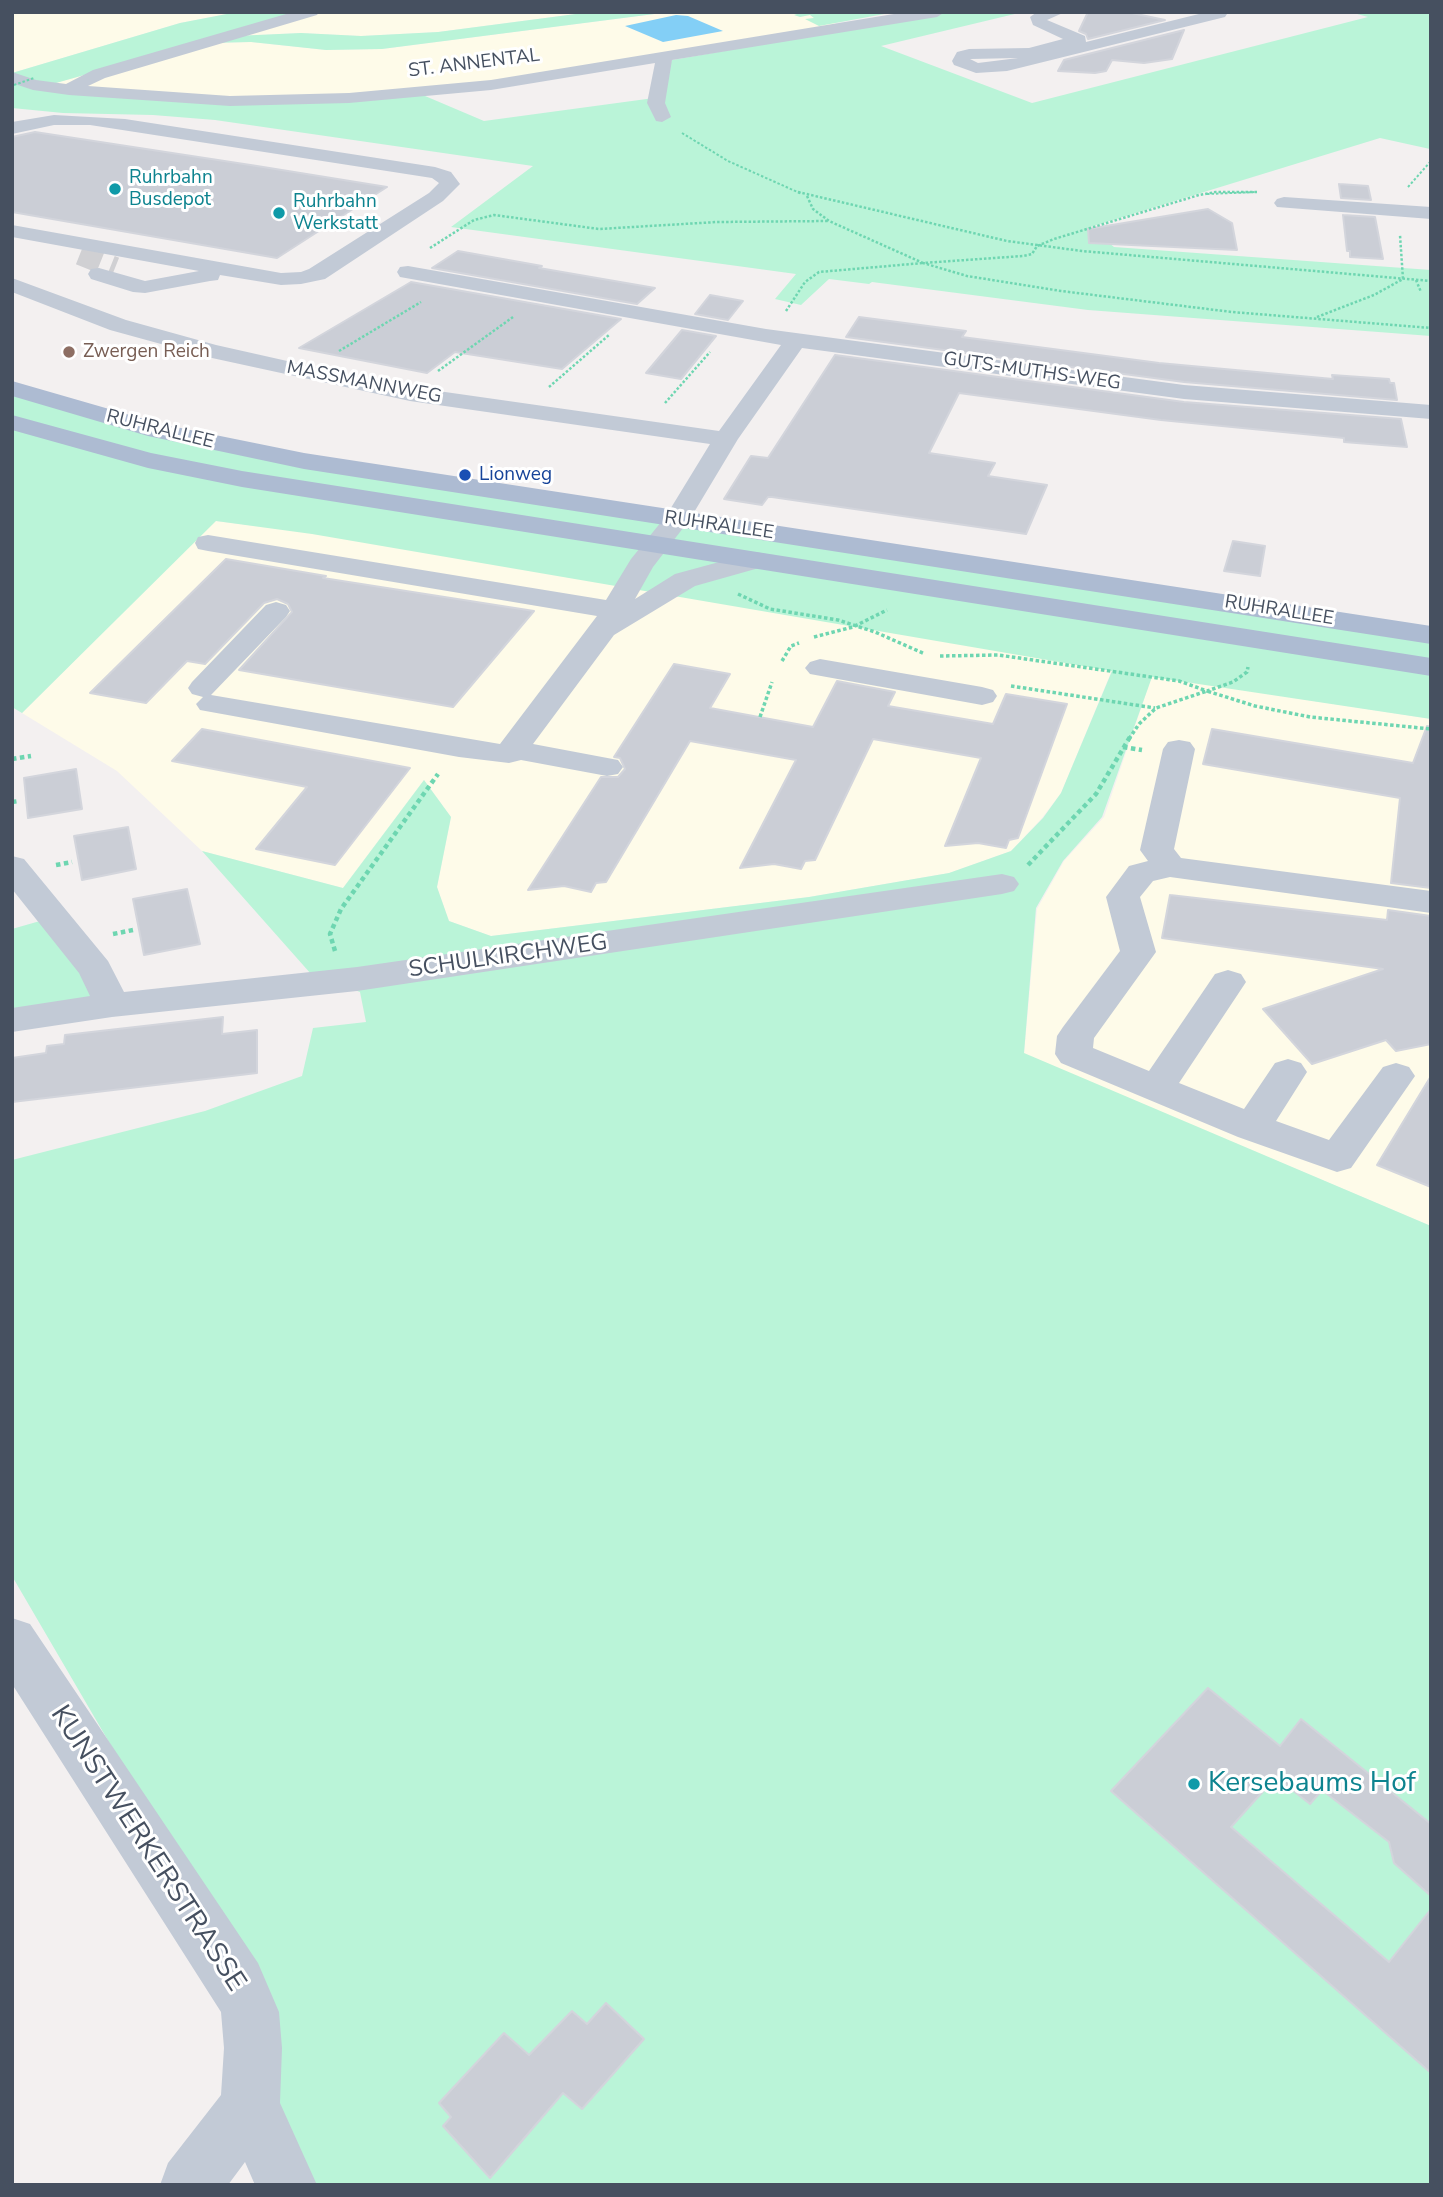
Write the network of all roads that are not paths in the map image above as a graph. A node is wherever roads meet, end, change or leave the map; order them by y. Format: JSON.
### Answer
{"nodes":[{"id":1,"x":311,"y":12,"type":"edge"},
{"id":2,"x":937,"y":12,"type":"edge"},
{"id":3,"x":1057,"y":12,"type":"edge"},
{"id":4,"x":1219,"y":12,"type":"edge"},
{"id":5,"x":793,"y":17,"type":"dead end"},
{"id":6,"x":825,"y":31,"type":"junction"},
{"id":7,"x":664,"y":58,"type":"junction"},
{"id":8,"x":13,"y":81,"type":"edge"},
{"id":9,"x":69,"y":90,"type":"junction"},
{"id":10,"x":662,"y":117,"type":"road end"},
{"id":11,"x":12,"y":129,"type":"edge"},
{"id":12,"x":1284,"y":203,"type":"road end"},
{"id":13,"x":1431,"y":214,"type":"edge"},
{"id":14,"x":12,"y":231,"type":"edge"},
{"id":15,"x":47,"y":241,"type":"junction"},
{"id":16,"x":73,"y":258,"type":"tunnel mouth"},
{"id":17,"x":107,"y":271,"type":"tunnel mouth"},
{"id":18,"x":235,"y":271,"type":"junction"},
{"id":19,"x":408,"y":271,"type":"road end"},
{"id":20,"x":12,"y":284,"type":"edge"},
{"id":21,"x":796,"y":341,"type":"junction"},
{"id":22,"x":12,"y":388,"type":"edge"},
{"id":23,"x":1431,"y":412,"type":"edge"},
{"id":24,"x":12,"y":422,"type":"edge"},
{"id":25,"x":726,"y":439,"type":"junction"},
{"id":26,"x":677,"y":519,"type":"junction"},
{"id":27,"x":208,"y":543,"type":"dead end"},
{"id":28,"x":655,"y":545,"type":"junction"},
{"id":29,"x":756,"y":561,"type":"junction"},
{"id":30,"x":276,"y":611,"type":"dead end"},
{"id":31,"x":609,"y":621,"type":"junction"},
{"id":32,"x":1431,"y":635,"type":"edge"},
{"id":33,"x":1431,"y":667,"type":"edge"},
{"id":34,"x":820,"y":668,"type":"dead end"},
{"id":35,"x":982,"y":696,"type":"road end"},
{"id":36,"x":1179,"y":749,"type":"dead end"},
{"id":37,"x":510,"y":752,"type":"junction"},
{"id":38,"x":607,"y":767,"type":"dead end"},
{"id":39,"x":12,"y":866,"type":"edge"},
{"id":40,"x":1170,"y":867,"type":"junction"},
{"id":41,"x":1002,"y":884,"type":"road end"},
{"id":42,"x":1431,"y":902,"type":"edge"},
{"id":43,"x":1228,"y":982,"type":"dead end"},
{"id":44,"x":112,"y":1005,"type":"junction"},
{"id":45,"x":12,"y":1020,"type":"edge"},
{"id":46,"x":1289,"y":1072,"type":"dead end"},
{"id":47,"x":1396,"y":1076,"type":"dead end"},
{"id":48,"x":1156,"y":1089,"type":"junction"},
{"id":49,"x":1252,"y":1127,"type":"junction"},
{"id":50,"x":12,"y":1640,"type":"edge"},
{"id":51,"x":250,"y":2106,"type":"junction"},
{"id":52,"x":190,"y":2185,"type":"edge"},
{"id":53,"x":287,"y":2185,"type":"edge"}],
"edges":[{"from":1,"to":9,"type":"street"},
{"from":2,"to":6,"type":"street","name":"ST. ANNENTAL"},
{"from":3,"to":4,"type":"street"},
{"from":5,"to":6,"type":"street"},
{"from":6,"to":7,"type":"street","name":"ST. ANNENTAL"},
{"from":7,"to":9,"type":"street","name":"ST. ANNENTAL"},
{"from":7,"to":10,"type":"street"},
{"from":8,"to":9,"type":"street","name":"ST. ANNENTAL"},
{"from":11,"to":18,"type":"street"},
{"from":12,"to":13,"type":"street"},
{"from":14,"to":15,"type":"street"},
{"from":15,"to":16,"type":"street"},
{"from":15,"to":18,"type":"street"},
{"from":17,"to":18,"type":"street"},
{"from":19,"to":21,"type":"street","name":"GUTS-MUTHS-WEG"},
{"from":20,"to":25,"type":"street","name":"MASSMANNWEG"},
{"from":21,"to":23,"type":"street","name":"GUTS-MUTHS-WEG"},
{"from":21,"to":25,"type":"street"},
{"from":22,"to":26,"type":"main road","name":"RUHRALLEE"},
{"from":24,"to":28,"type":"main road","name":"RUHRALLEE"},
{"from":25,"to":26,"type":"street"},
{"from":26,"to":28,"type":"street"},
{"from":26,"to":32,"type":"main road","name":"RUHRALLEE"},
{"from":27,"to":31,"type":"street"},
{"from":28,"to":29,"type":"main road","name":"RUHRALLEE"},
{"from":28,"to":31,"type":"street","name":"RUHRALLEE"},
{"from":29,"to":31,"type":"street","name":"RUHRALLEE"},
{"from":29,"to":33,"type":"main road","name":"RUHRALLEE"},
{"from":30,"to":37,"type":"street"},
{"from":31,"to":37,"type":"street","name":"RUHRALLEE"},
{"from":34,"to":35,"type":"street"},
{"from":36,"to":40,"type":"street"},
{"from":37,"to":38,"type":"street"},
{"from":39,"to":44,"type":"street"},
{"from":40,"to":42,"type":"street"},
{"from":40,"to":48,"type":"street"},
{"from":41,"to":44,"type":"street","name":"SCHULKIRCHWEG"},
{"from":43,"to":48,"type":"street"},
{"from":44,"to":45,"type":"street","name":"SCHULKIRCHWEG"},
{"from":46,"to":49,"type":"street"},
{"from":47,"to":49,"type":"street"},
{"from":48,"to":49,"type":"street"},
{"from":50,"to":51,"type":"street","name":"KUNSTWERKERSTRASSE"},
{"from":51,"to":52,"type":"street"},
{"from":51,"to":53,"type":"street","name":"KUNSTWERKERSTRASSE"}]}
